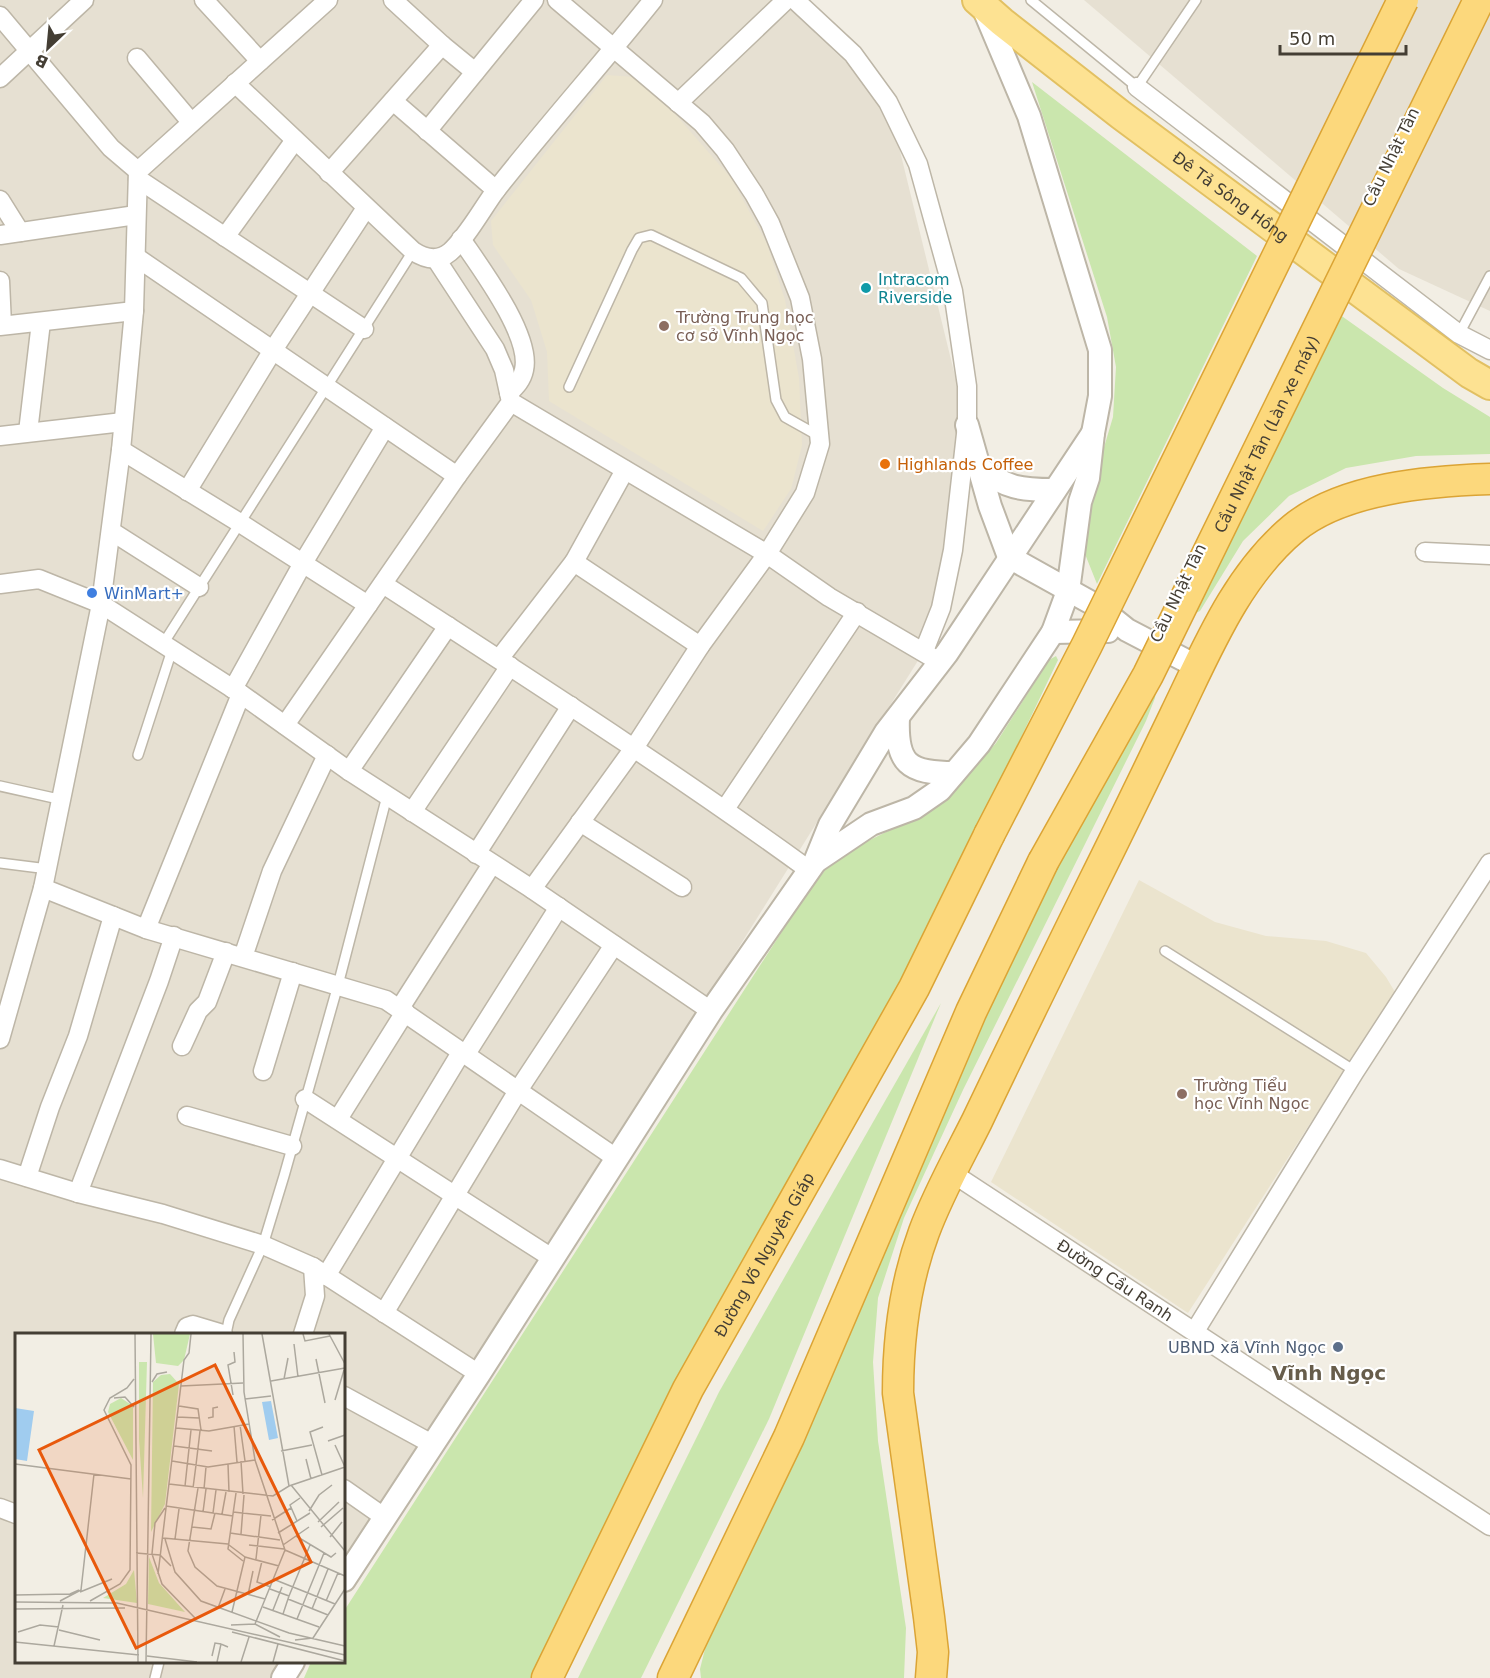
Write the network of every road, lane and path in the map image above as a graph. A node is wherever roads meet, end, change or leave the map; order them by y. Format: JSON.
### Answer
{"nodes":[{"id":1,"x":84,"y":0,"type":"edge"},
{"id":2,"x":204,"y":0,"type":"edge"},
{"id":3,"x":393,"y":0,"type":"edge"},
{"id":4,"x":534,"y":0,"type":"edge"},
{"id":5,"x":557,"y":0,"type":"edge"},
{"id":6,"x":653,"y":0,"type":"edge"},
{"id":7,"x":786,"y":0,"type":"edge"},
{"id":8,"x":795,"y":0,"type":"edge"},
{"id":9,"x":1031,"y":0,"type":"edge"},
{"id":10,"x":1196,"y":0,"type":"edge"},
{"id":11,"x":1393,"y":0,"type":"edge"},
{"id":12,"x":1403,"y":0,"type":"edge"},
{"id":13,"x":1470,"y":0,"type":"edge"},
{"id":14,"x":1479,"y":0,"type":"edge"},
{"id":15,"x":980,"y":3,"type":"edge"},
{"id":16,"x":316,"y":4,"type":"edge"},
{"id":17,"x":0,"y":16,"type":"edge"},
{"id":18,"x":442,"y":45,"type":"junction"},
{"id":19,"x":615,"y":48,"type":"junction"},
{"id":20,"x":29,"y":51,"type":"junction"},
{"id":21,"x":137,"y":58,"type":"dead end"},
{"id":22,"x":260,"y":61,"type":"junction"},
{"id":23,"x":476,"y":72,"type":"junction"},
{"id":24,"x":0,"y":78,"type":"edge"},
{"id":25,"x":235,"y":83,"type":"junction"},
{"id":26,"x":1137,"y":87,"type":"junction"},
{"id":27,"x":393,"y":101,"type":"junction"},
{"id":28,"x":678,"y":103,"type":"junction"},
{"id":29,"x":191,"y":122,"type":"junction"},
{"id":30,"x":427,"y":131,"type":"junction"},
{"id":31,"x":295,"y":140,"type":"junction"},
{"id":32,"x":329,"y":173,"type":"junction"},
{"id":33,"x":138,"y":175,"type":"junction"},
{"id":34,"x":496,"y":190,"type":"junction"},
{"id":35,"x":0,"y":200,"type":"edge"},
{"id":36,"x":366,"y":208,"type":"junction"},
{"id":37,"x":135,"y":215,"type":"junction"},
{"id":38,"x":20,"y":232,"type":"junction"},
{"id":39,"x":0,"y":235,"type":"edge"},
{"id":40,"x":225,"y":237,"type":"junction"},
{"id":41,"x":460,"y":239,"type":"junction"},
{"id":42,"x":412,"y":251,"type":"junction"},
{"id":43,"x":136,"y":257,"type":"junction"},
{"id":44,"x":436,"y":259,"type":"junction"},
{"id":45,"x":1490,"y":276,"type":"edge"},
{"id":46,"x":0,"y":282,"type":"edge"},
{"id":47,"x":310,"y":293,"type":"junction"},
{"id":48,"x":134,"y":311,"type":"junction"},
{"id":49,"x":41,"y":322,"type":"junction"},
{"id":50,"x":1,"y":325,"type":"edge"},
{"id":51,"x":364,"y":329,"type":"junction"},
{"id":52,"x":1459,"y":334,"type":"junction"},
{"id":53,"x":273,"y":350,"type":"junction"},
{"id":54,"x":1490,"y":350,"type":"edge"},
{"id":55,"x":1480,"y":379,"type":"edge"},
{"id":56,"x":327,"y":387,"type":"junction"},
{"id":57,"x":569,"y":387,"type":"dead end"},
{"id":58,"x":510,"y":398,"type":"junction"},
{"id":59,"x":123,"y":422,"type":"junction"},
{"id":60,"x":967,"y":425,"type":"junction"},
{"id":61,"x":385,"y":427,"type":"junction"},
{"id":62,"x":28,"y":432,"type":"junction"},
{"id":63,"x":1093,"y":433,"type":"junction"},
{"id":64,"x":0,"y":436,"type":"edge"},
{"id":65,"x":819,"y":436,"type":"junction"},
{"id":66,"x":121,"y":450,"type":"junction"},
{"id":67,"x":979,"y":468,"type":"junction"},
{"id":68,"x":625,"y":470,"type":"junction"},
{"id":69,"x":457,"y":476,"type":"junction"},
{"id":70,"x":1490,"y":479,"type":"edge"},
{"id":71,"x":1054,"y":490,"type":"junction"},
{"id":72,"x":187,"y":491,"type":"junction"},
{"id":73,"x":240,"y":523,"type":"junction"},
{"id":74,"x":111,"y":531,"type":"junction"},
{"id":75,"x":1425,"y":552,"type":"dead end"},
{"id":76,"x":767,"y":554,"type":"junction"},
{"id":77,"x":1490,"y":555,"type":"edge"},
{"id":78,"x":1009,"y":557,"type":"junction"},
{"id":79,"x":303,"y":562,"type":"junction"},
{"id":80,"x":574,"y":562,"type":"junction"},
{"id":81,"x":0,"y":584,"type":"edge"},
{"id":82,"x":382,"y":584,"type":"junction"},
{"id":83,"x":199,"y":586,"type":"junction"},
{"id":84,"x":1068,"y":591,"type":"junction"},
{"id":85,"x":101,"y":604,"type":"junction"},
{"id":86,"x":369,"y":604,"type":"junction"},
{"id":87,"x":857,"y":612,"type":"junction"},
{"id":88,"x":448,"y":626,"type":"junction"},
{"id":89,"x":1127,"y":630,"type":"junction"},
{"id":90,"x":1053,"y":632,"type":"junction"},
{"id":91,"x":700,"y":646,"type":"junction"},
{"id":92,"x":167,"y":647,"type":"junction"},
{"id":93,"x":932,"y":656,"type":"junction"},
{"id":94,"x":504,"y":663,"type":"junction"},
{"id":95,"x":1198,"y":667,"type":"junction"},
{"id":96,"x":237,"y":691,"type":"junction"},
{"id":97,"x":571,"y":706,"type":"junction"},
{"id":98,"x":898,"y":717,"type":"junction"},
{"id":99,"x":285,"y":725,"type":"junction"},
{"id":100,"x":634,"y":748,"type":"junction"},
{"id":101,"x":138,"y":755,"type":"dead end"},
{"id":102,"x":327,"y":755,"type":"junction"},
{"id":103,"x":349,"y":771,"type":"junction"},
{"id":104,"x":954,"y":773,"type":"junction"},
{"id":105,"x":0,"y":786,"type":"edge"},
{"id":106,"x":387,"y":796,"type":"junction"},
{"id":107,"x":63,"y":800,"type":"junction"},
{"id":108,"x":725,"y":809,"type":"junction"},
{"id":109,"x":412,"y":812,"type":"junction"},
{"id":110,"x":580,"y":822,"type":"junction"},
{"id":111,"x":989,"y":835,"type":"junction"},
{"id":112,"x":484,"y":859,"type":"junction"},
{"id":113,"x":0,"y":862,"type":"edge"},
{"id":114,"x":1044,"y":862,"type":"junction"},
{"id":115,"x":1490,"y":863,"type":"edge"},
{"id":116,"x":812,"y":866,"type":"junction"},
{"id":117,"x":48,"y":869,"type":"junction"},
{"id":118,"x":681,"y":887,"type":"dead end"},
{"id":119,"x":43,"y":888,"type":"junction"},
{"id":120,"x":532,"y":889,"type":"junction"},
{"id":121,"x":559,"y":907,"type":"junction"},
{"id":122,"x":113,"y":916,"type":"junction"},
{"id":123,"x":146,"y":929,"type":"junction"},
{"id":124,"x":174,"y":936,"type":"junction"},
{"id":125,"x":614,"y":945,"type":"junction"},
{"id":126,"x":1165,"y":951,"type":"dead end"},
{"id":127,"x":234,"y":955,"type":"junction"},
{"id":128,"x":292,"y":972,"type":"junction"},
{"id":129,"x":338,"y":986,"type":"junction"},
{"id":130,"x":403,"y":1010,"type":"junction"},
{"id":131,"x":711,"y":1011,"type":"junction"},
{"id":132,"x":0,"y":1039,"type":"edge"},
{"id":133,"x":182,"y":1046,"type":"dead end"},
{"id":134,"x":464,"y":1052,"type":"junction"},
{"id":135,"x":262,"y":1071,"type":"dead end"},
{"id":136,"x":1355,"y":1071,"type":"junction"},
{"id":137,"x":519,"y":1089,"type":"junction"},
{"id":138,"x":305,"y":1099,"type":"junction"},
{"id":139,"x":187,"y":1116,"type":"dead end"},
{"id":140,"x":338,"y":1119,"type":"junction"},
{"id":141,"x":292,"y":1146,"type":"junction"},
{"id":142,"x":616,"y":1158,"type":"junction"},
{"id":143,"x":398,"y":1159,"type":"junction"},
{"id":144,"x":0,"y":1169,"type":"edge"},
{"id":145,"x":952,"y":1173,"type":"junction"},
{"id":146,"x":27,"y":1177,"type":"junction"},
{"id":147,"x":78,"y":1193,"type":"junction"},
{"id":148,"x":454,"y":1195,"type":"junction"},
{"id":149,"x":263,"y":1245,"type":"junction"},
{"id":150,"x":552,"y":1258,"type":"junction"},
{"id":151,"x":320,"y":1271,"type":"junction"},
{"id":152,"x":384,"y":1313,"type":"junction"},
{"id":153,"x":1195,"y":1331,"type":"junction"},
{"id":154,"x":185,"y":1333,"type":"edge"},
{"id":155,"x":218,"y":1333,"type":"edge"},
{"id":156,"x":225,"y":1333,"type":"edge"},
{"id":157,"x":304,"y":1333,"type":"edge"},
{"id":158,"x":479,"y":1374,"type":"junction"},
{"id":159,"x":345,"y":1397,"type":"edge"},
{"id":160,"x":432,"y":1444,"type":"junction"},
{"id":161,"x":345,"y":1490,"type":"edge"},
{"id":162,"x":0,"y":1508,"type":"edge"},
{"id":163,"x":15,"y":1514,"type":"edge"},
{"id":164,"x":384,"y":1517,"type":"junction"},
{"id":165,"x":1490,"y":1526,"type":"edge"},
{"id":166,"x":744,"y":1532,"type":"junction"},
{"id":167,"x":345,"y":1578,"type":"edge"},
{"id":168,"x":159,"y":1663,"type":"edge"},
{"id":169,"x":292,"y":1663,"type":"edge"},
{"id":170,"x":155,"y":1678,"type":"edge"},
{"id":171,"x":283,"y":1678,"type":"edge"},
{"id":172,"x":547,"y":1678,"type":"edge"},
{"id":173,"x":673,"y":1678,"type":"edge"},
{"id":174,"x":693,"y":1678,"type":"edge"},
{"id":175,"x":931,"y":1678,"type":"edge"}],
"edges":[{"from":1,"to":20,"type":"street"},
{"from":2,"to":22,"type":"street"},
{"from":3,"to":18,"type":"street"},
{"from":4,"to":23,"type":"street"},
{"from":5,"to":19,"type":"street"},
{"from":6,"to":19,"type":"street"},
{"from":7,"to":28,"type":"street"},
{"from":8,"to":60,"type":"street"},
{"from":9,"to":26,"type":"lane"},
{"from":10,"to":26,"type":"lane"},
{"from":11,"to":111,"type":"highway","bridge":true},
{"from":12,"to":111,"type":"highway","bridge":true},
{"from":13,"to":114,"type":"highway","name":"Cầu Nhật Tân","bridge":true},
{"from":14,"to":114,"type":"highway","name":"Cầu Nhật Tân (Làn xe máy)","bridge":true},
{"from":15,"to":55,"type":"main road","name":"Đê Tả Sông Hồng"},
{"from":15,"to":63,"type":"street"},
{"from":16,"to":22,"type":"street"},
{"from":17,"to":20,"type":"street"},
{"from":18,"to":23,"type":"street"},
{"from":18,"to":27,"type":"street"},
{"from":19,"to":28,"type":"street"},
{"from":19,"to":34,"type":"street"},
{"from":20,"to":24,"type":"street"},
{"from":20,"to":33,"type":"street"},
{"from":21,"to":29,"type":"street"},
{"from":22,"to":25,"type":"street"},
{"from":23,"to":30,"type":"street"},
{"from":25,"to":29,"type":"street"},
{"from":25,"to":31,"type":"street"},
{"from":26,"to":52,"type":"street"},
{"from":27,"to":30,"type":"street"},
{"from":27,"to":32,"type":"street"},
{"from":28,"to":65,"type":"street"},
{"from":29,"to":33,"type":"street"},
{"from":30,"to":34,"type":"street"},
{"from":31,"to":32,"type":"street"},
{"from":31,"to":40,"type":"street"},
{"from":32,"to":36,"type":"street"},
{"from":33,"to":37,"type":"street"},
{"from":33,"to":40,"type":"street"},
{"from":34,"to":41,"type":"street"},
{"from":35,"to":38,"type":"street"},
{"from":36,"to":42,"type":"street"},
{"from":36,"to":47,"type":"street"},
{"from":37,"to":38,"type":"street"},
{"from":37,"to":43,"type":"street"},
{"from":38,"to":39,"type":"street"},
{"from":40,"to":47,"type":"street"},
{"from":41,"to":44,"type":"street"},
{"from":41,"to":58,"type":"street"},
{"from":42,"to":44,"type":"street"},
{"from":42,"to":51,"type":"lane"},
{"from":43,"to":48,"type":"street"},
{"from":43,"to":53,"type":"street"},
{"from":44,"to":58,"type":"street"},
{"from":45,"to":52,"type":"lane"},
{"from":46,"to":50,"type":"street"},
{"from":47,"to":51,"type":"street"},
{"from":47,"to":53,"type":"street"},
{"from":48,"to":49,"type":"street"},
{"from":48,"to":59,"type":"street"},
{"from":49,"to":50,"type":"street"},
{"from":49,"to":62,"type":"street"},
{"from":51,"to":56,"type":"lane"},
{"from":52,"to":54,"type":"street"},
{"from":52,"to":55,"type":"street"},
{"from":53,"to":56,"type":"street"},
{"from":53,"to":72,"type":"street"},
{"from":56,"to":61,"type":"street"},
{"from":56,"to":73,"type":"lane"},
{"from":57,"to":65,"type":"lane"},
{"from":58,"to":68,"type":"street"},
{"from":58,"to":69,"type":"street"},
{"from":59,"to":62,"type":"street"},
{"from":59,"to":66,"type":"street"},
{"from":60,"to":67,"type":"street"},
{"from":60,"to":93,"type":"street"},
{"from":61,"to":69,"type":"street"},
{"from":61,"to":79,"type":"street"},
{"from":62,"to":64,"type":"street"},
{"from":63,"to":71,"type":"street"},
{"from":63,"to":84,"type":"street"},
{"from":65,"to":76,"type":"street"},
{"from":66,"to":72,"type":"street"},
{"from":66,"to":74,"type":"street"},
{"from":67,"to":71,"type":"street"},
{"from":67,"to":78,"type":"street"},
{"from":68,"to":76,"type":"street"},
{"from":68,"to":80,"type":"street"},
{"from":69,"to":82,"type":"street"},
{"from":70,"to":95,"type":"highway"},
{"from":71,"to":78,"type":"street"},
{"from":72,"to":73,"type":"street"},
{"from":73,"to":79,"type":"street"},
{"from":73,"to":83,"type":"lane"},
{"from":74,"to":83,"type":"street"},
{"from":74,"to":85,"type":"street"},
{"from":75,"to":77,"type":"street"},
{"from":76,"to":87,"type":"street"},
{"from":76,"to":91,"type":"street"},
{"from":78,"to":84,"type":"street"},
{"from":78,"to":93,"type":"street"},
{"from":79,"to":86,"type":"street"},
{"from":79,"to":96,"type":"street"},
{"from":80,"to":91,"type":"street"},
{"from":80,"to":94,"type":"street"},
{"from":81,"to":85,"type":"street"},
{"from":82,"to":86,"type":"street"},
{"from":82,"to":88,"type":"street"},
{"from":83,"to":92,"type":"lane"},
{"from":84,"to":89,"type":"street"},
{"from":84,"to":90,"type":"street"},
{"from":85,"to":92,"type":"street"},
{"from":85,"to":107,"type":"street"},
{"from":86,"to":99,"type":"street"},
{"from":87,"to":93,"type":"street"},
{"from":87,"to":108,"type":"street"},
{"from":88,"to":94,"type":"street"},
{"from":88,"to":103,"type":"street"},
{"from":89,"to":90,"type":"street"},
{"from":89,"to":95,"type":"street"},
{"from":90,"to":104,"type":"street"},
{"from":91,"to":100,"type":"street"},
{"from":92,"to":96,"type":"street"},
{"from":92,"to":101,"type":"lane"},
{"from":93,"to":98,"type":"street"},
{"from":94,"to":97,"type":"street"},
{"from":94,"to":109,"type":"street"},
{"from":95,"to":145,"type":"highway"},
{"from":96,"to":99,"type":"street"},
{"from":96,"to":123,"type":"street"},
{"from":97,"to":100,"type":"street"},
{"from":97,"to":112,"type":"street"},
{"from":98,"to":104,"type":"street"},
{"from":98,"to":116,"type":"street"},
{"from":99,"to":102,"type":"street"},
{"from":100,"to":108,"type":"street"},
{"from":100,"to":110,"type":"street"},
{"from":102,"to":103,"type":"street"},
{"from":102,"to":127,"type":"street"},
{"from":103,"to":106,"type":"street"},
{"from":104,"to":116,"type":"street"},
{"from":105,"to":107,"type":"lane"},
{"from":106,"to":109,"type":"street"},
{"from":106,"to":129,"type":"lane"},
{"from":107,"to":117,"type":"street"},
{"from":108,"to":116,"type":"street"},
{"from":109,"to":112,"type":"street"},
{"from":110,"to":118,"type":"street"},
{"from":110,"to":120,"type":"street"},
{"from":111,"to":172,"type":"highway","name":"Đường Võ Nguyên Giáp"},
{"from":112,"to":120,"type":"street"},
{"from":112,"to":130,"type":"street"},
{"from":113,"to":117,"type":"lane"},
{"from":114,"to":166,"type":"highway"},
{"from":115,"to":136,"type":"street"},
{"from":116,"to":131,"type":"street"},
{"from":117,"to":119,"type":"street"},
{"from":119,"to":122,"type":"street"},
{"from":119,"to":132,"type":"street"},
{"from":120,"to":121,"type":"street"},
{"from":121,"to":125,"type":"street"},
{"from":121,"to":134,"type":"street"},
{"from":122,"to":123,"type":"street"},
{"from":122,"to":146,"type":"street"},
{"from":123,"to":124,"type":"street"},
{"from":124,"to":127,"type":"street"},
{"from":124,"to":147,"type":"street"},
{"from":125,"to":131,"type":"street"},
{"from":125,"to":137,"type":"street"},
{"from":126,"to":136,"type":"lane"},
{"from":127,"to":128,"type":"street"},
{"from":127,"to":133,"type":"street"},
{"from":128,"to":129,"type":"street"},
{"from":128,"to":135,"type":"street"},
{"from":129,"to":130,"type":"street"},
{"from":129,"to":138,"type":"lane"},
{"from":130,"to":134,"type":"street"},
{"from":130,"to":140,"type":"street"},
{"from":131,"to":142,"type":"street"},
{"from":134,"to":137,"type":"street"},
{"from":134,"to":143,"type":"street"},
{"from":136,"to":153,"type":"street"},
{"from":137,"to":142,"type":"street"},
{"from":137,"to":148,"type":"street"},
{"from":138,"to":140,"type":"street"},
{"from":138,"to":141,"type":"lane"},
{"from":139,"to":141,"type":"street"},
{"from":140,"to":143,"type":"street"},
{"from":141,"to":149,"type":"lane"},
{"from":142,"to":150,"type":"street"},
{"from":143,"to":148,"type":"street"},
{"from":143,"to":151,"type":"street"},
{"from":144,"to":146,"type":"street"},
{"from":145,"to":153,"type":"street","name":"Đường Cầu Ranh"},
{"from":145,"to":175,"type":"highway"},
{"from":146,"to":147,"type":"street"},
{"from":147,"to":149,"type":"street"},
{"from":148,"to":150,"type":"street"},
{"from":148,"to":152,"type":"street"},
{"from":149,"to":151,"type":"street"},
{"from":149,"to":156,"type":"lane"},
{"from":150,"to":158,"type":"street"},
{"from":151,"to":152,"type":"street"},
{"from":151,"to":157,"type":"street"},
{"from":152,"to":158,"type":"street"},
{"from":153,"to":165,"type":"street","name":"Đường Cầu Ranh"},
{"from":154,"to":155,"type":"street"},
{"from":158,"to":160,"type":"street"},
{"from":159,"to":160,"type":"street"},
{"from":160,"to":164,"type":"street"},
{"from":161,"to":164,"type":"street"},
{"from":162,"to":163,"type":"street"},
{"from":164,"to":167,"type":"street"},
{"from":166,"to":173,"type":"highway"},
{"from":166,"to":174,"type":"highway"},
{"from":168,"to":170,"type":"lane"},
{"from":169,"to":171,"type":"street"}]}
